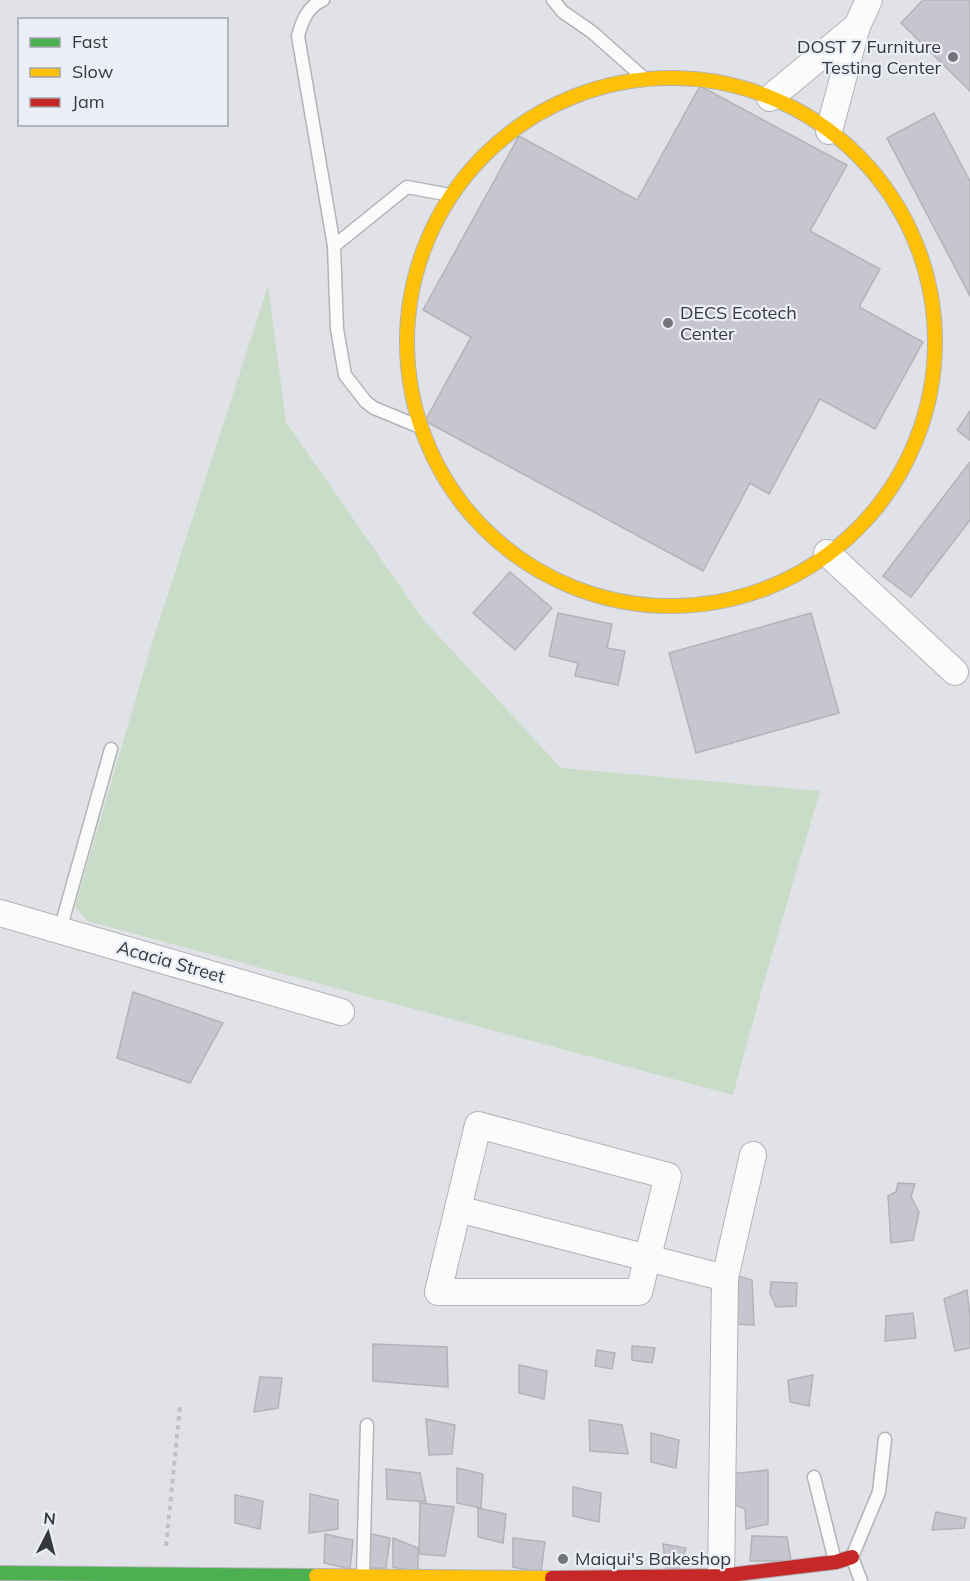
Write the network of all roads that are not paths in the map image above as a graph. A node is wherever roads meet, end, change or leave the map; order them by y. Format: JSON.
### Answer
{"nodes":[{"id":1,"x":323,"y":0,"type":"edge"},
{"id":2,"x":553,"y":0,"type":"edge"},
{"id":3,"x":869,"y":0,"type":"edge"},
{"id":4,"x":857,"y":26,"type":"junction"},
{"id":5,"x":645,"y":80,"type":"junction"},
{"id":6,"x":770,"y":98,"type":"junction"},
{"id":7,"x":829,"y":131,"type":"junction"},
{"id":8,"x":450,"y":195,"type":"junction"},
{"id":9,"x":334,"y":246,"type":"junction"},
{"id":10,"x":420,"y":427,"type":"junction"},
{"id":11,"x":827,"y":553,"type":"junction"},
{"id":12,"x":955,"y":672,"type":"dead end"},
{"id":13,"x":111,"y":749,"type":"dead end"},
{"id":14,"x":0,"y":913,"type":"edge"},
{"id":15,"x":60,"y":930,"type":"junction"},
{"id":16,"x":341,"y":1012,"type":"dead end"},
{"id":17,"x":753,"y":1155,"type":"dead end"},
{"id":18,"x":458,"y":1209,"type":"junction"},
{"id":19,"x":647,"y":1259,"type":"junction"},
{"id":20,"x":725,"y":1278,"type":"junction"},
{"id":21,"x":367,"y":1425,"type":"dead end"},
{"id":22,"x":885,"y":1439,"type":"dead end"},
{"id":23,"x":814,"y":1477,"type":"dead end"},
{"id":24,"x":852,"y":1557,"type":"junction"},
{"id":25,"x":836,"y":1562,"type":"junction"},
{"id":26,"x":0,"y":1573,"type":"edge"},
{"id":27,"x":354,"y":1577,"type":"edge"},
{"id":28,"x":538,"y":1579,"type":"edge"},
{"id":29,"x":721,"y":1579,"type":"edge"},
{"id":30,"x":861,"y":1581,"type":"edge"}],
"edges":[{"from":1,"to":9,"type":"lane"},
{"from":2,"to":5,"type":"lane"},
{"from":3,"to":4,"type":"street"},
{"from":4,"to":6,"type":"street"},
{"from":4,"to":7,"type":"street"},
{"from":5,"to":6,"type":"street"},
{"from":5,"to":8,"type":"street"},
{"from":6,"to":7,"type":"street"},
{"from":7,"to":11,"type":"street"},
{"from":8,"to":9,"type":"lane"},
{"from":8,"to":10,"type":"street"},
{"from":9,"to":10,"type":"lane"},
{"from":10,"to":11,"type":"street"},
{"from":11,"to":12,"type":"street"},
{"from":13,"to":15,"type":"lane"},
{"from":14,"to":15,"type":"street","name":"Acacia Street"},
{"from":15,"to":16,"type":"street","name":"Acacia Street"},
{"from":17,"to":20,"type":"street"},
{"from":18,"to":19,"type":"street"},
{"from":18,"to":19,"type":"street"},
{"from":18,"to":19,"type":"street"},
{"from":19,"to":20,"type":"street"},
{"from":20,"to":29,"type":"street"},
{"from":21,"to":27,"type":"lane"},
{"from":22,"to":24,"type":"lane"},
{"from":23,"to":25,"type":"lane"},
{"from":24,"to":25,"type":"street"},
{"from":24,"to":30,"type":"lane"},
{"from":25,"to":29,"type":"street"},
{"from":26,"to":27,"type":"street"},
{"from":27,"to":28,"type":"street"},
{"from":28,"to":29,"type":"street"}]}
